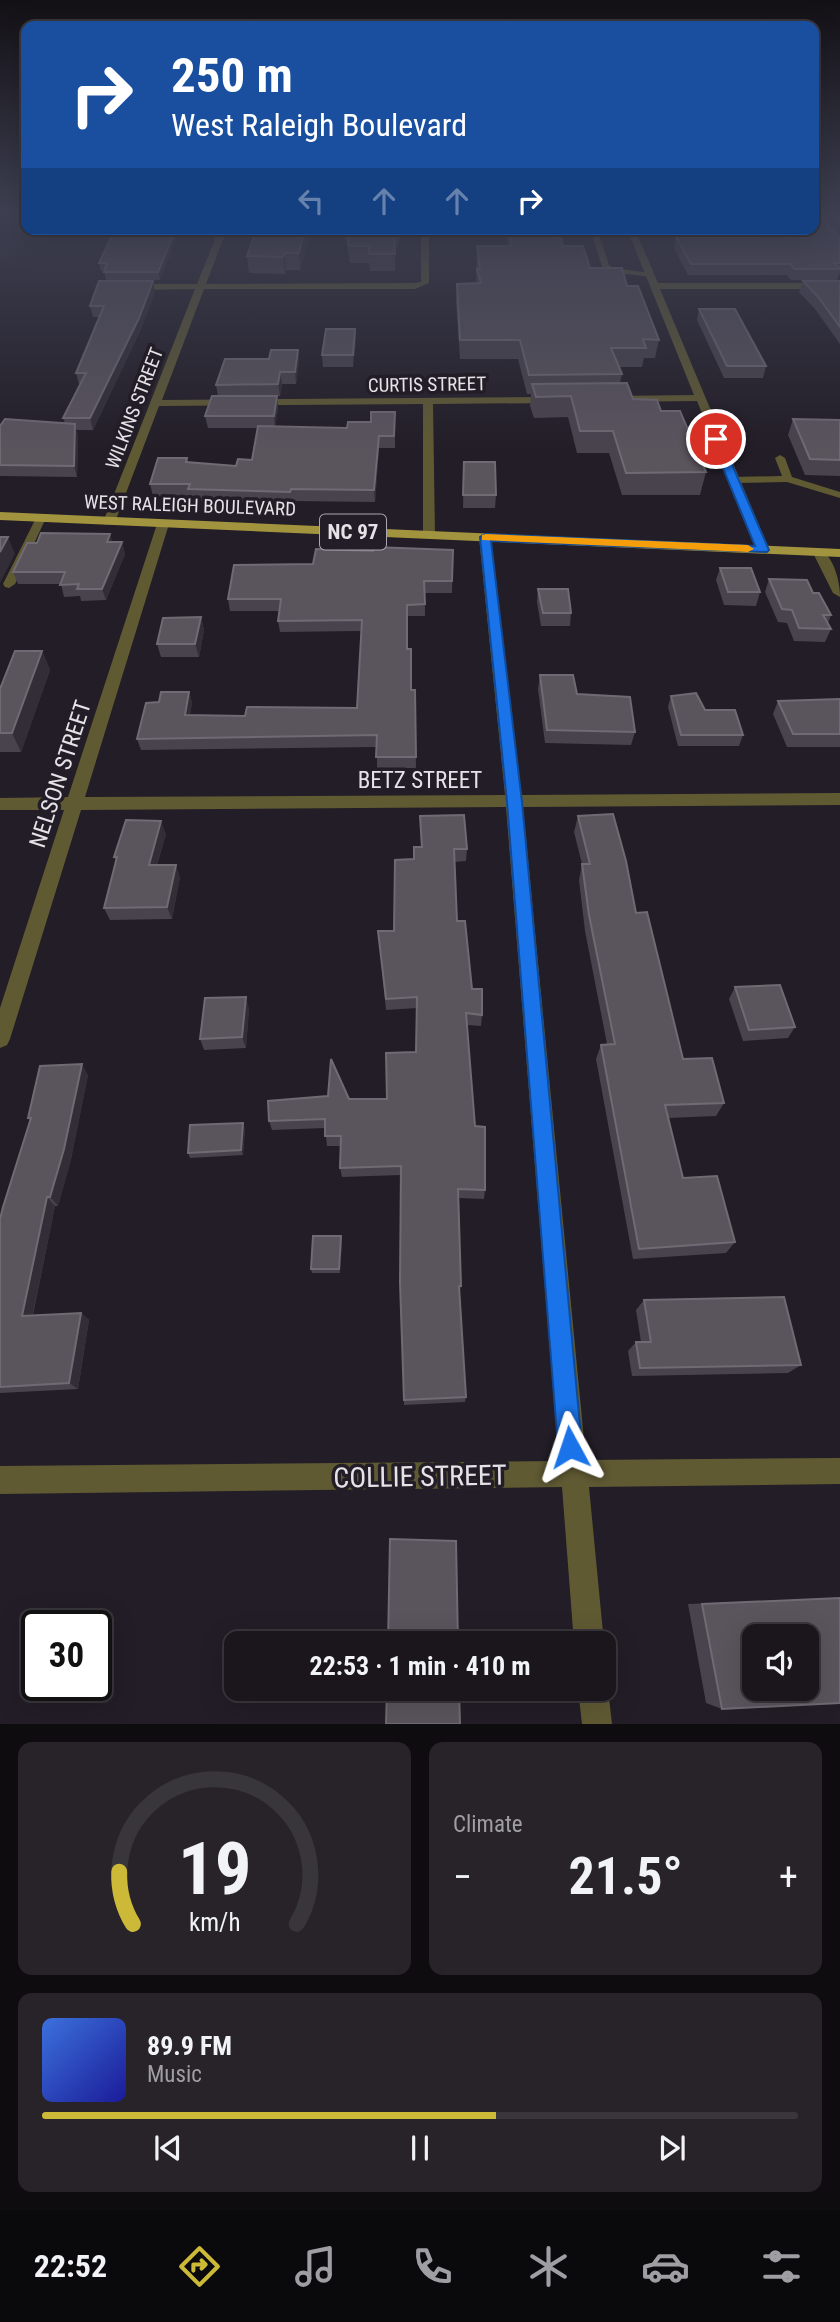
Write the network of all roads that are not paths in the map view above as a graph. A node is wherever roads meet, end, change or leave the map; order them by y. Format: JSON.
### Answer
{"nodes":[{"id":1,"x":198,"y":292,"type":"edge"},
{"id":2,"x":657,"y":292,"type":"edge"},
{"id":3,"x":699,"y":398,"type":"junction"},
{"id":4,"x":604,"y":399,"type":"edge"},
{"id":5,"x":564,"y":400,"type":"edge"},
{"id":6,"x":428,"y":401,"type":"junction"},
{"id":7,"x":155,"y":403,"type":"junction"},
{"id":8,"x":780,"y":458,"type":"dead end"},
{"id":9,"x":788,"y":479,"type":"junction"},
{"id":10,"x":733,"y":480,"type":"junction"},
{"id":11,"x":840,"y":495,"type":"edge"},
{"id":12,"x":0,"y":516,"type":"edge"},
{"id":13,"x":41,"y":518,"type":"junction"},
{"id":14,"x":109,"y":522,"type":"junction"},
{"id":15,"x":163,"y":524,"type":"junction"},
{"id":16,"x":429,"y":535,"type":"junction"},
{"id":17,"x":485,"y":537,"type":"junction"},
{"id":18,"x":13,"y":547,"type":"dead end"},
{"id":19,"x":27,"y":548,"type":"junction"},
{"id":20,"x":763,"y":550,"type":"junction"},
{"id":21,"x":819,"y":553,"type":"junction"},
{"id":22,"x":840,"y":554,"type":"edge"},
{"id":23,"x":9,"y":584,"type":"dead end"},
{"id":24,"x":840,"y":593,"type":"edge"},
{"id":25,"x":840,"y":799,"type":"edge"},
{"id":26,"x":514,"y":802,"type":"junction"},
{"id":27,"x":0,"y":804,"type":"edge"},
{"id":28,"x":74,"y":804,"type":"junction"},
{"id":29,"x":0,"y":1039,"type":"edge"},
{"id":30,"x":840,"y":1471,"type":"edge"},
{"id":31,"x":572,"y":1474,"type":"junction"},
{"id":32,"x":0,"y":1479,"type":"edge"},
{"id":33,"x":588,"y":1631,"type":"edge"},
{"id":34,"x":594,"y":1701,"type":"edge"},
{"id":35,"x":597,"y":1724,"type":"edge"}],
"edges":[{"from":1,"to":7,"type":"street","name":"WILKINS STREET"},
{"from":2,"to":3,"type":"street"},
{"from":3,"to":4,"type":"street"},
{"from":3,"to":10,"type":"street"},
{"from":5,"to":6,"type":"street","name":"CURTIS STREET"},
{"from":6,"to":7,"type":"street","name":"CURTIS STREET"},
{"from":6,"to":16,"type":"street"},
{"from":7,"to":14,"type":"street","name":"WILKINS STREET"},
{"from":8,"to":9,"type":"lane"},
{"from":9,"to":10,"type":"lane"},
{"from":9,"to":11,"type":"lane"},
{"from":10,"to":20,"type":"street"},
{"from":12,"to":13,"type":"main road","name":"WEST RALEIGH BOULEVARD","number":"NC 97"},
{"from":13,"to":14,"type":"main road","name":"WEST RALEIGH BOULEVARD","number":"NC 97"},
{"from":13,"to":19,"type":"lane"},
{"from":14,"to":15,"type":"main road","name":"WEST RALEIGH BOULEVARD","number":"NC 97"},
{"from":15,"to":16,"type":"main road","name":"WEST RALEIGH BOULEVARD","number":"NC 97"},
{"from":15,"to":28,"type":"street","name":"NELSON STREET"},
{"from":16,"to":17,"type":"main road","name":"WEST RALEIGH BOULEVARD","number":"NC 97"},
{"from":17,"to":20,"type":"main road","name":"WEST RALEIGH BOULEVARD","number":"NC 97"},
{"from":17,"to":26,"type":"street"},
{"from":18,"to":19,"type":"lane"},
{"from":19,"to":23,"type":"lane"},
{"from":20,"to":21,"type":"main road","name":"WEST RALEIGH BOULEVARD","number":"NC 97"},
{"from":21,"to":22,"type":"main road","name":"WEST RALEIGH BOULEVARD","number":"NC 97"},
{"from":21,"to":24,"type":"street"},
{"from":25,"to":26,"type":"street","name":"BETZ STREET"},
{"from":26,"to":28,"type":"street","name":"BETZ STREET"},
{"from":26,"to":31,"type":"street"},
{"from":27,"to":28,"type":"street","name":"BETZ STREET"},
{"from":28,"to":29,"type":"street","name":"NELSON STREET"},
{"from":30,"to":31,"type":"street","name":"COLLIE STREET"},
{"from":31,"to":32,"type":"street","name":"COLLIE STREET"},
{"from":31,"to":33,"type":"street"},
{"from":34,"to":35,"type":"street"}]}
